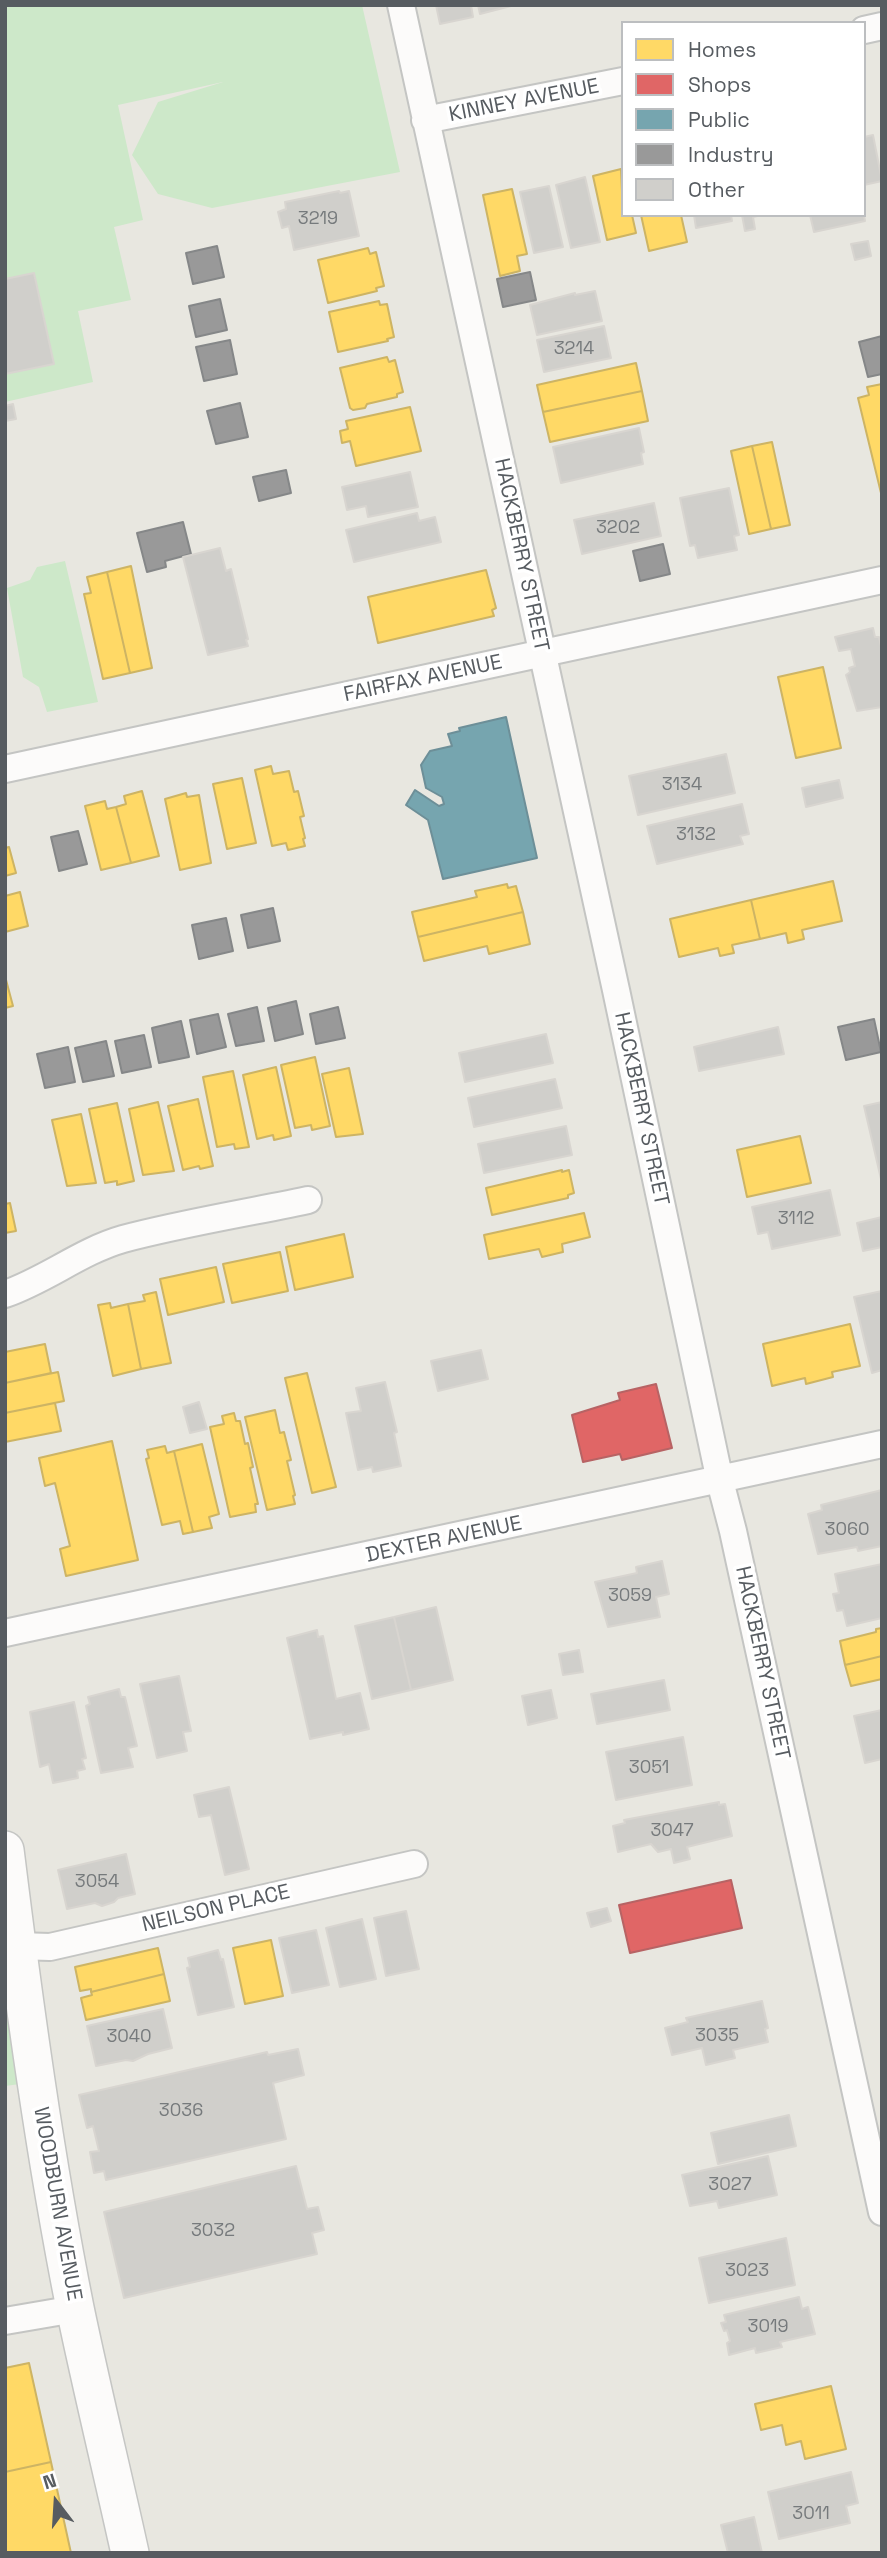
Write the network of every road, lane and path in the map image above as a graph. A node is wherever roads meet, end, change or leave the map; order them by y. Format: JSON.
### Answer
{"nodes":[{"id":1,"x":401,"y":5,"type":"edge"},
{"id":2,"x":621,"y":81,"type":"edge"},
{"id":3,"x":425,"y":120,"type":"junction"},
{"id":4,"x":882,"y":580,"type":"edge"},
{"id":5,"x":542,"y":653,"type":"junction"},
{"id":6,"x":5,"y":769,"type":"edge"},
{"id":7,"x":308,"y":1200,"type":"dead end"},
{"id":8,"x":5,"y":1294,"type":"edge"},
{"id":9,"x":882,"y":1444,"type":"edge"},
{"id":10,"x":720,"y":1480,"type":"junction"},
{"id":11,"x":5,"y":1633,"type":"edge"},
{"id":12,"x":5,"y":1850,"type":"edge"},
{"id":13,"x":414,"y":1864,"type":"dead end"},
{"id":14,"x":17,"y":1946,"type":"junction"},
{"id":15,"x":882,"y":2212,"type":"edge"},
{"id":16,"x":75,"y":2309,"type":"junction"},
{"id":17,"x":5,"y":2321,"type":"edge"},
{"id":18,"x":130,"y":2553,"type":"edge"}],
"edges":[{"from":1,"to":3,"type":"street","name":"HACKBERRY STREET"},
{"from":2,"to":3,"type":"street","name":"KINNEY AVENUE"},
{"from":3,"to":5,"type":"street","name":"HACKBERRY STREET"},
{"from":4,"to":5,"type":"street","name":"FAIRFAX AVENUE"},
{"from":5,"to":6,"type":"street","name":"FAIRFAX AVENUE"},
{"from":5,"to":10,"type":"street","name":"HACKBERRY STREET"},
{"from":7,"to":8,"type":"street"},
{"from":9,"to":10,"type":"street","name":"DEXTER AVENUE"},
{"from":10,"to":11,"type":"street","name":"DEXTER AVENUE"},
{"from":10,"to":15,"type":"street","name":"HACKBERRY STREET"},
{"from":12,"to":14,"type":"street","name":"WOODBURN AVENUE"},
{"from":13,"to":14,"type":"street","name":"NEILSON PLACE"},
{"from":14,"to":16,"type":"street","name":"WOODBURN AVENUE"},
{"from":16,"to":17,"type":"street"},
{"from":16,"to":18,"type":"street","name":"WOODBURN AVENUE"}]}
